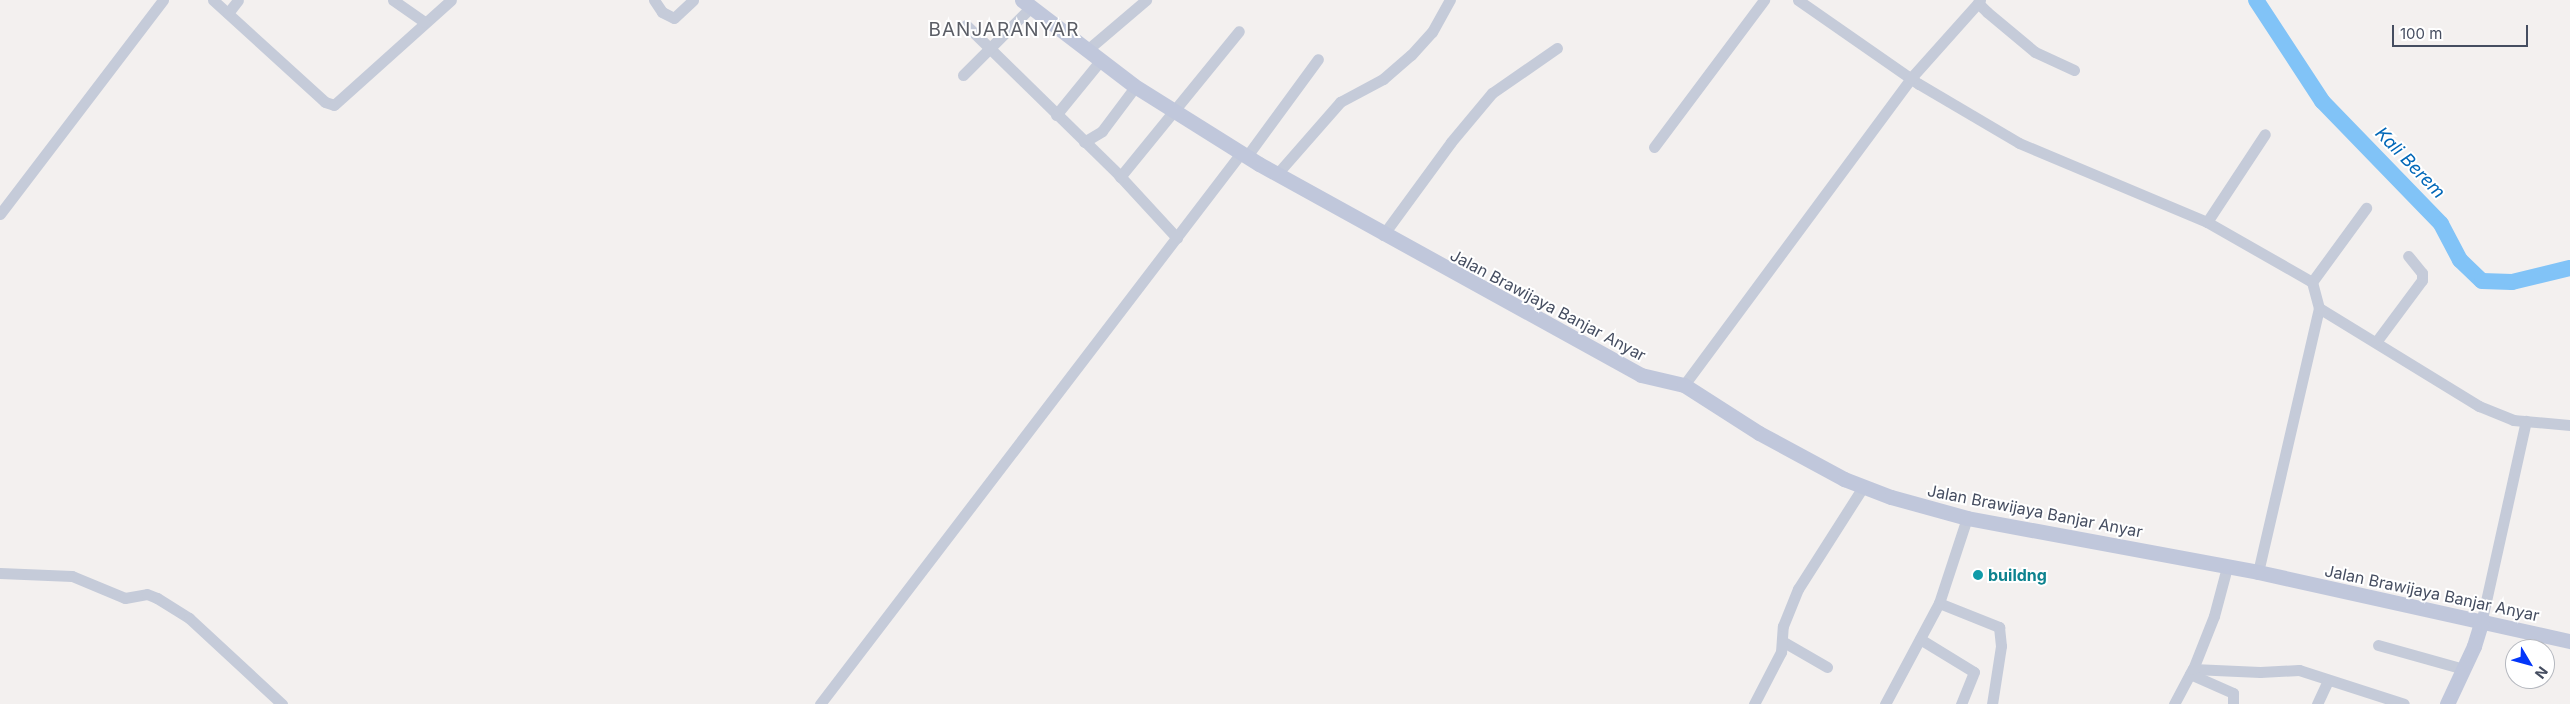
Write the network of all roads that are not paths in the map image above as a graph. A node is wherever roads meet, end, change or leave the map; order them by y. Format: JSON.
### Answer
{"nodes":[{"id":1,"x":162,"y":0,"type":"edge"},
{"id":2,"x":213,"y":0,"type":"edge"},
{"id":3,"x":238,"y":0,"type":"edge"},
{"id":4,"x":393,"y":0,"type":"edge"},
{"id":5,"x":451,"y":0,"type":"edge"},
{"id":6,"x":654,"y":0,"type":"edge"},
{"id":7,"x":693,"y":0,"type":"edge"},
{"id":8,"x":1146,"y":0,"type":"edge"},
{"id":9,"x":1450,"y":0,"type":"edge"},
{"id":10,"x":1764,"y":0,"type":"edge"},
{"id":11,"x":1798,"y":0,"type":"edge"},
{"id":12,"x":1979,"y":1,"type":"edge"},
{"id":13,"x":1026,"y":3,"type":"edge"},
{"id":14,"x":228,"y":13,"type":"junction"},
{"id":15,"x":424,"y":22,"type":"junction"},
{"id":16,"x":966,"y":25,"type":"dead end"},
{"id":17,"x":1239,"y":31,"type":"dead end"},
{"id":18,"x":1557,"y":48,"type":"dead end"},
{"id":19,"x":992,"y":50,"type":"junction"},
{"id":20,"x":1086,"y":52,"type":"junction"},
{"id":21,"x":1318,"y":59,"type":"dead end"},
{"id":22,"x":1100,"y":61,"type":"junction"},
{"id":23,"x":2074,"y":70,"type":"dead end"},
{"id":24,"x":963,"y":75,"type":"dead end"},
{"id":25,"x":1911,"y":78,"type":"junction"},
{"id":26,"x":1136,"y":87,"type":"junction"},
{"id":27,"x":1172,"y":110,"type":"junction"},
{"id":28,"x":1056,"y":115,"type":"junction"},
{"id":29,"x":2265,"y":134,"type":"dead end"},
{"id":30,"x":1084,"y":142,"type":"junction"},
{"id":31,"x":1654,"y":148,"type":"dead end"},
{"id":32,"x":1244,"y":154,"type":"junction"},
{"id":33,"x":1276,"y":174,"type":"junction"},
{"id":34,"x":1120,"y":177,"type":"junction"},
{"id":35,"x":2366,"y":208,"type":"dead end"},
{"id":36,"x":0,"y":214,"type":"edge"},
{"id":37,"x":2207,"y":222,"type":"junction"},
{"id":38,"x":1384,"y":235,"type":"junction"},
{"id":39,"x":1177,"y":238,"type":"junction"},
{"id":40,"x":2408,"y":256,"type":"dead end"},
{"id":41,"x":2312,"y":282,"type":"junction"},
{"id":42,"x":2319,"y":308,"type":"junction"},
{"id":43,"x":2376,"y":342,"type":"junction"},
{"id":44,"x":1684,"y":385,"type":"junction"},
{"id":45,"x":2526,"y":421,"type":"junction"},
{"id":46,"x":2570,"y":425,"type":"edge"},
{"id":47,"x":1863,"y":486,"type":"junction"},
{"id":48,"x":1967,"y":518,"type":"junction"},
{"id":49,"x":2227,"y":568,"type":"junction"},
{"id":50,"x":2258,"y":572,"type":"junction"},
{"id":51,"x":0,"y":573,"type":"edge"},
{"id":52,"x":1939,"y":603,"type":"junction"},
{"id":53,"x":2482,"y":619,"type":"junction"},
{"id":54,"x":1920,"y":640,"type":"junction"},
{"id":55,"x":2570,"y":640,"type":"edge"},
{"id":56,"x":1782,"y":641,"type":"junction"},
{"id":57,"x":2378,"y":645,"type":"dead end"},
{"id":58,"x":1826,"y":667,"type":"dead end"},
{"id":59,"x":2464,"y":669,"type":"junction"},
{"id":60,"x":2192,"y":671,"type":"junction"},
{"id":61,"x":2328,"y":680,"type":"junction"},
{"id":62,"x":282,"y":704,"type":"edge"},
{"id":63,"x":820,"y":704,"type":"edge"},
{"id":64,"x":1754,"y":704,"type":"edge"},
{"id":65,"x":1885,"y":704,"type":"edge"},
{"id":66,"x":1961,"y":704,"type":"edge"},
{"id":67,"x":1992,"y":704,"type":"edge"},
{"id":68,"x":2174,"y":704,"type":"edge"},
{"id":69,"x":2234,"y":704,"type":"edge"},
{"id":70,"x":2317,"y":704,"type":"edge"},
{"id":71,"x":2404,"y":704,"type":"edge"},
{"id":72,"x":2447,"y":704,"type":"edge"}],
"edges":[{"from":1,"to":36,"type":"street"},
{"from":2,"to":14,"type":"street"},
{"from":3,"to":14,"type":"street"},
{"from":4,"to":15,"type":"street"},
{"from":5,"to":15,"type":"street"},
{"from":6,"to":7,"type":"street"},
{"from":8,"to":20,"type":"street"},
{"from":9,"to":33,"type":"street"},
{"from":10,"to":31,"type":"street"},
{"from":11,"to":25,"type":"street"},
{"from":12,"to":23,"type":"street"},
{"from":12,"to":25,"type":"street"},
{"from":13,"to":19,"type":"street"},
{"from":13,"to":20,"type":"street","name":"Jalan Brawijaya Banjar Anyar"},
{"from":14,"to":15,"type":"street"},
{"from":16,"to":19,"type":"street"},
{"from":17,"to":27,"type":"street"},
{"from":18,"to":38,"type":"street"},
{"from":19,"to":24,"type":"street"},
{"from":19,"to":28,"type":"street"},
{"from":20,"to":22,"type":"street","name":"Jalan Brawijaya Banjar Anyar"},
{"from":21,"to":32,"type":"street"},
{"from":22,"to":26,"type":"street","name":"Jalan Brawijaya Banjar Anyar"},
{"from":22,"to":28,"type":"street"},
{"from":25,"to":37,"type":"street"},
{"from":25,"to":44,"type":"street"},
{"from":26,"to":27,"type":"street","name":"Jalan Brawijaya Banjar Anyar"},
{"from":26,"to":30,"type":"street"},
{"from":27,"to":32,"type":"street","name":"Jalan Brawijaya Banjar Anyar"},
{"from":27,"to":34,"type":"street"},
{"from":28,"to":30,"type":"street"},
{"from":29,"to":37,"type":"street"},
{"from":30,"to":34,"type":"street"},
{"from":32,"to":33,"type":"street","name":"Jalan Brawijaya Banjar Anyar"},
{"from":32,"to":39,"type":"street"},
{"from":33,"to":38,"type":"street","name":"Jalan Brawijaya Banjar Anyar"},
{"from":34,"to":39,"type":"street"},
{"from":35,"to":41,"type":"street"},
{"from":37,"to":41,"type":"street"},
{"from":38,"to":44,"type":"street","name":"Jalan Brawijaya Banjar Anyar"},
{"from":39,"to":63,"type":"street"},
{"from":40,"to":43,"type":"street"},
{"from":41,"to":42,"type":"street"},
{"from":42,"to":43,"type":"street"},
{"from":42,"to":50,"type":"street"},
{"from":43,"to":45,"type":"street"},
{"from":44,"to":47,"type":"street","name":"Jalan Brawijaya Banjar Anyar"},
{"from":45,"to":46,"type":"street"},
{"from":45,"to":53,"type":"street"},
{"from":47,"to":48,"type":"street","name":"Jalan Brawijaya Banjar Anyar"},
{"from":47,"to":56,"type":"street"},
{"from":48,"to":49,"type":"street","name":"Jalan Brawijaya Banjar Anyar"},
{"from":48,"to":52,"type":"street"},
{"from":49,"to":50,"type":"street","name":"Jalan Brawijaya Banjar Anyar"},
{"from":49,"to":60,"type":"street"},
{"from":50,"to":53,"type":"street","name":"Jalan Brawijaya Banjar Anyar"},
{"from":51,"to":62,"type":"street"},
{"from":52,"to":54,"type":"street"},
{"from":52,"to":67,"type":"street"},
{"from":53,"to":55,"type":"street","name":"Jalan Brawijaya Banjar Anyar"},
{"from":53,"to":59,"type":"street"},
{"from":54,"to":65,"type":"street"},
{"from":54,"to":66,"type":"street"},
{"from":56,"to":58,"type":"street"},
{"from":56,"to":64,"type":"street"},
{"from":57,"to":59,"type":"street"},
{"from":59,"to":72,"type":"street"},
{"from":60,"to":61,"type":"street"},
{"from":60,"to":68,"type":"street"},
{"from":60,"to":69,"type":"street"},
{"from":61,"to":70,"type":"street"},
{"from":61,"to":71,"type":"street"}]}
